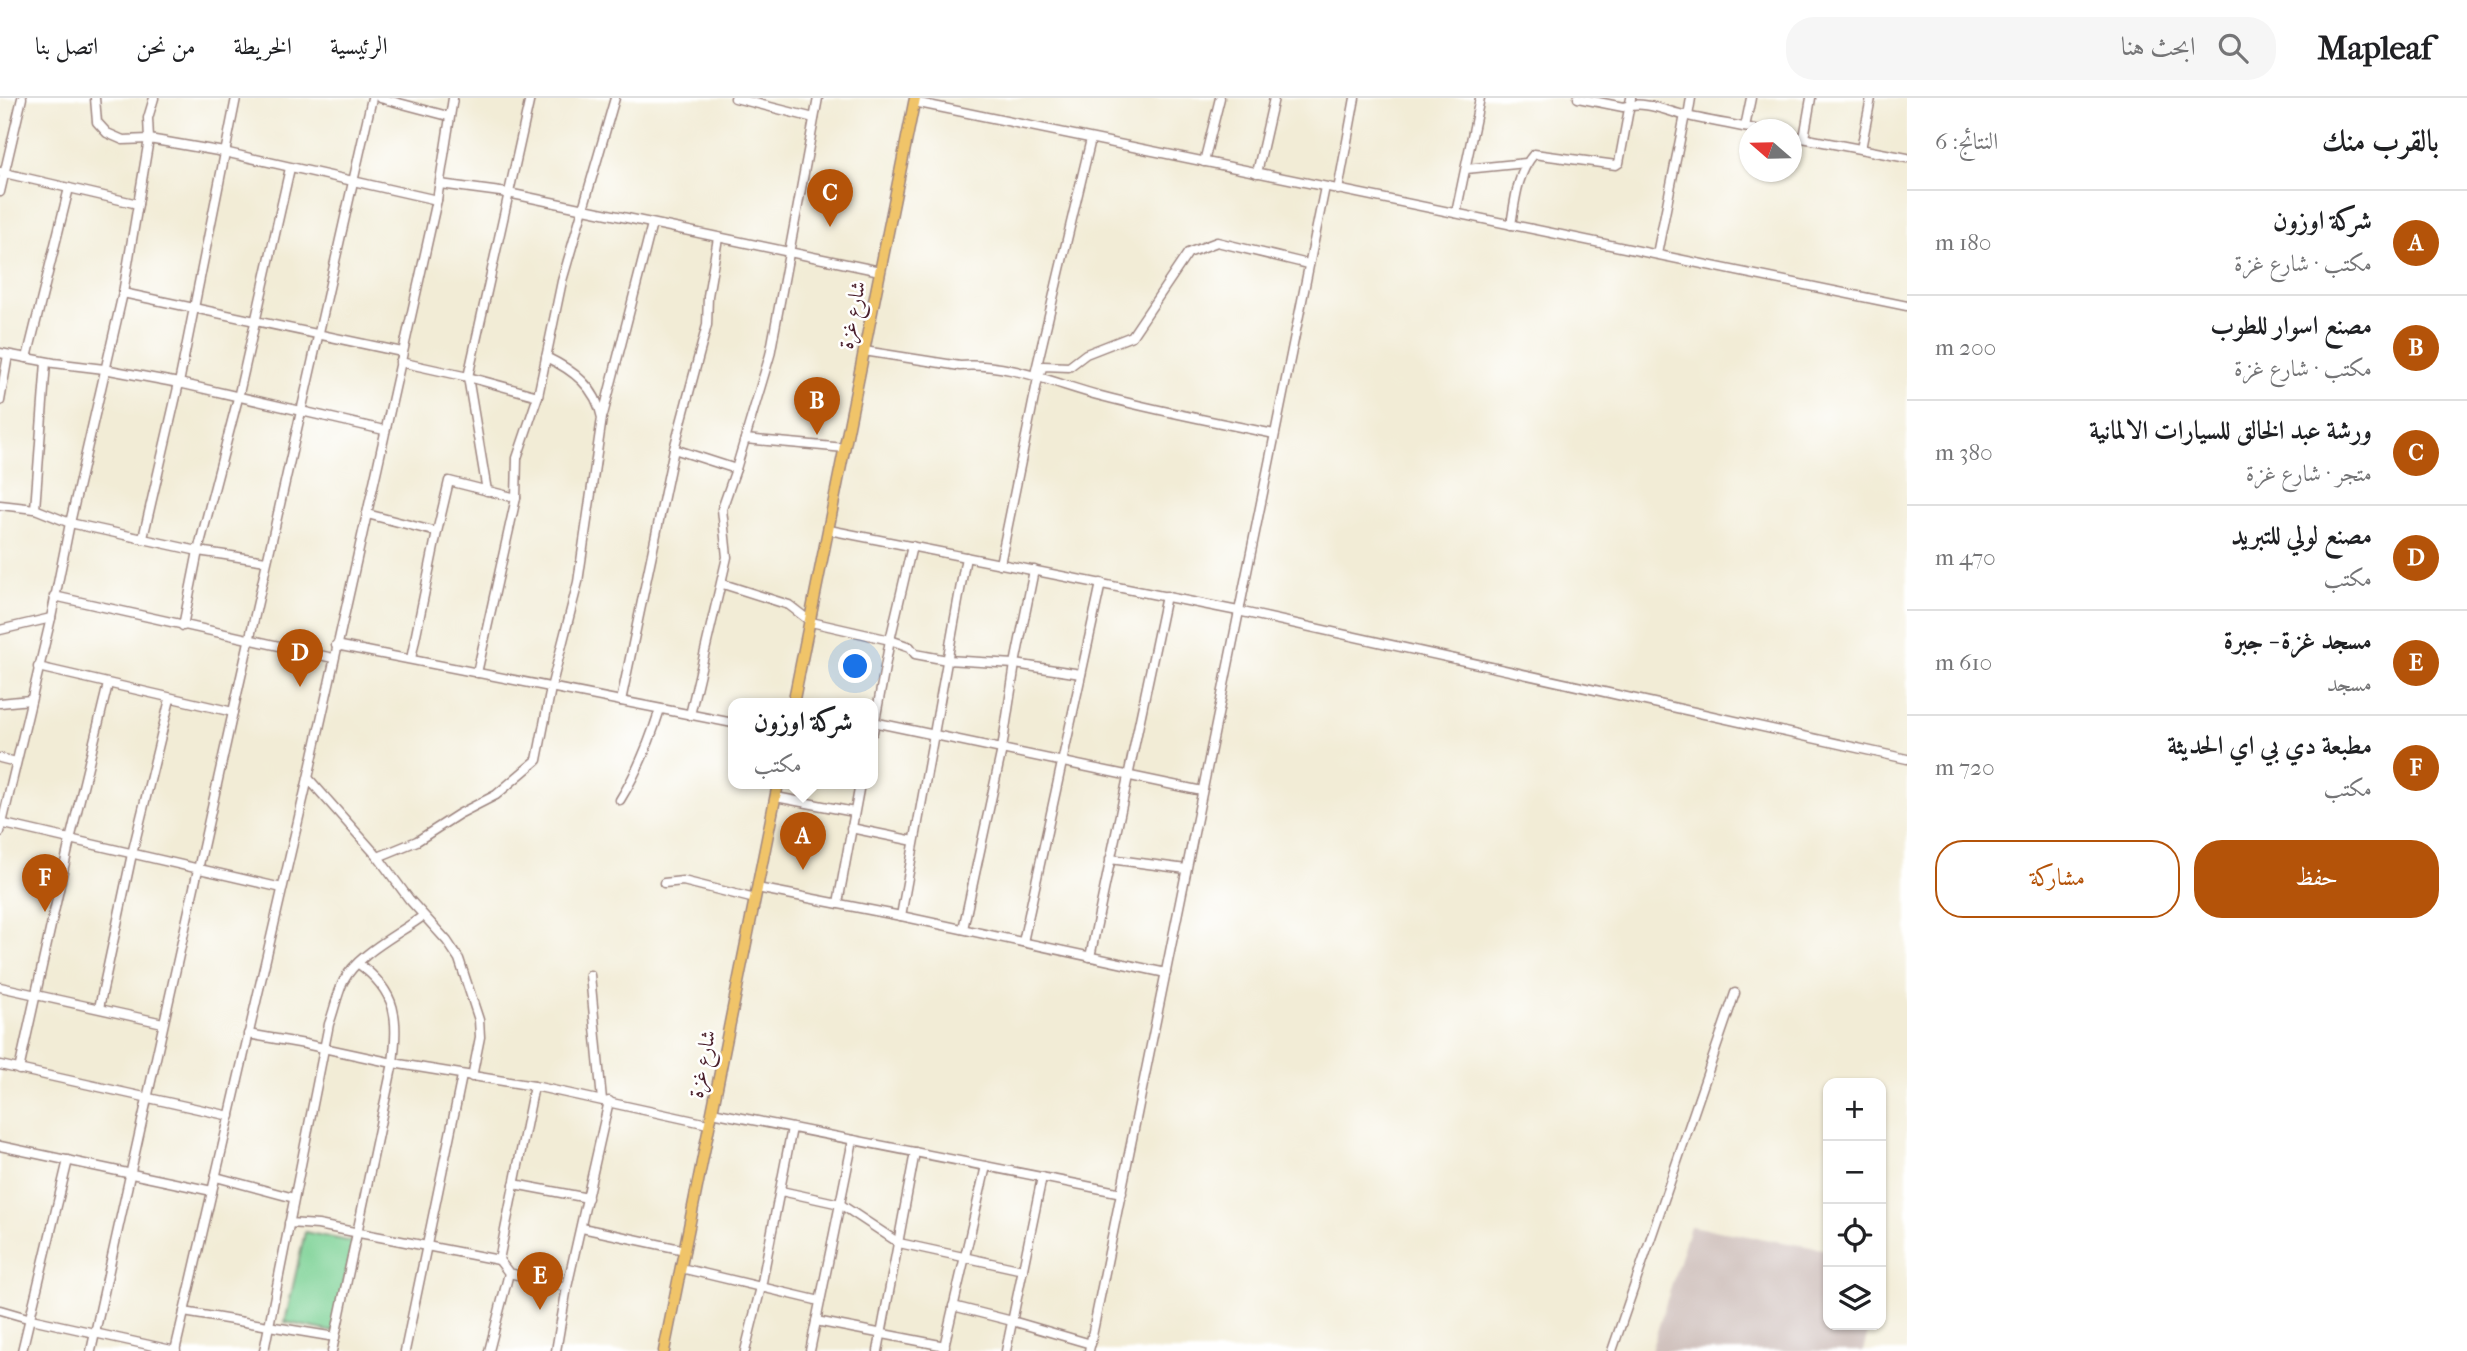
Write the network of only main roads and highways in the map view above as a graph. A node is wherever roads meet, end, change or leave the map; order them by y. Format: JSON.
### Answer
{"nodes":[{"id":1,"x":915,"y":100,"type":"edge"},
{"id":2,"x":795,"y":698,"type":"edge"},
{"id":3,"x":777,"y":789,"type":"edge"},
{"id":4,"x":664,"y":1351,"type":"edge"}],
"edges":[{"from":1,"to":2,"type":"main road","name":"شارع غزة"},
{"from":3,"to":4,"type":"main road","name":"شارع غزة"}]}
